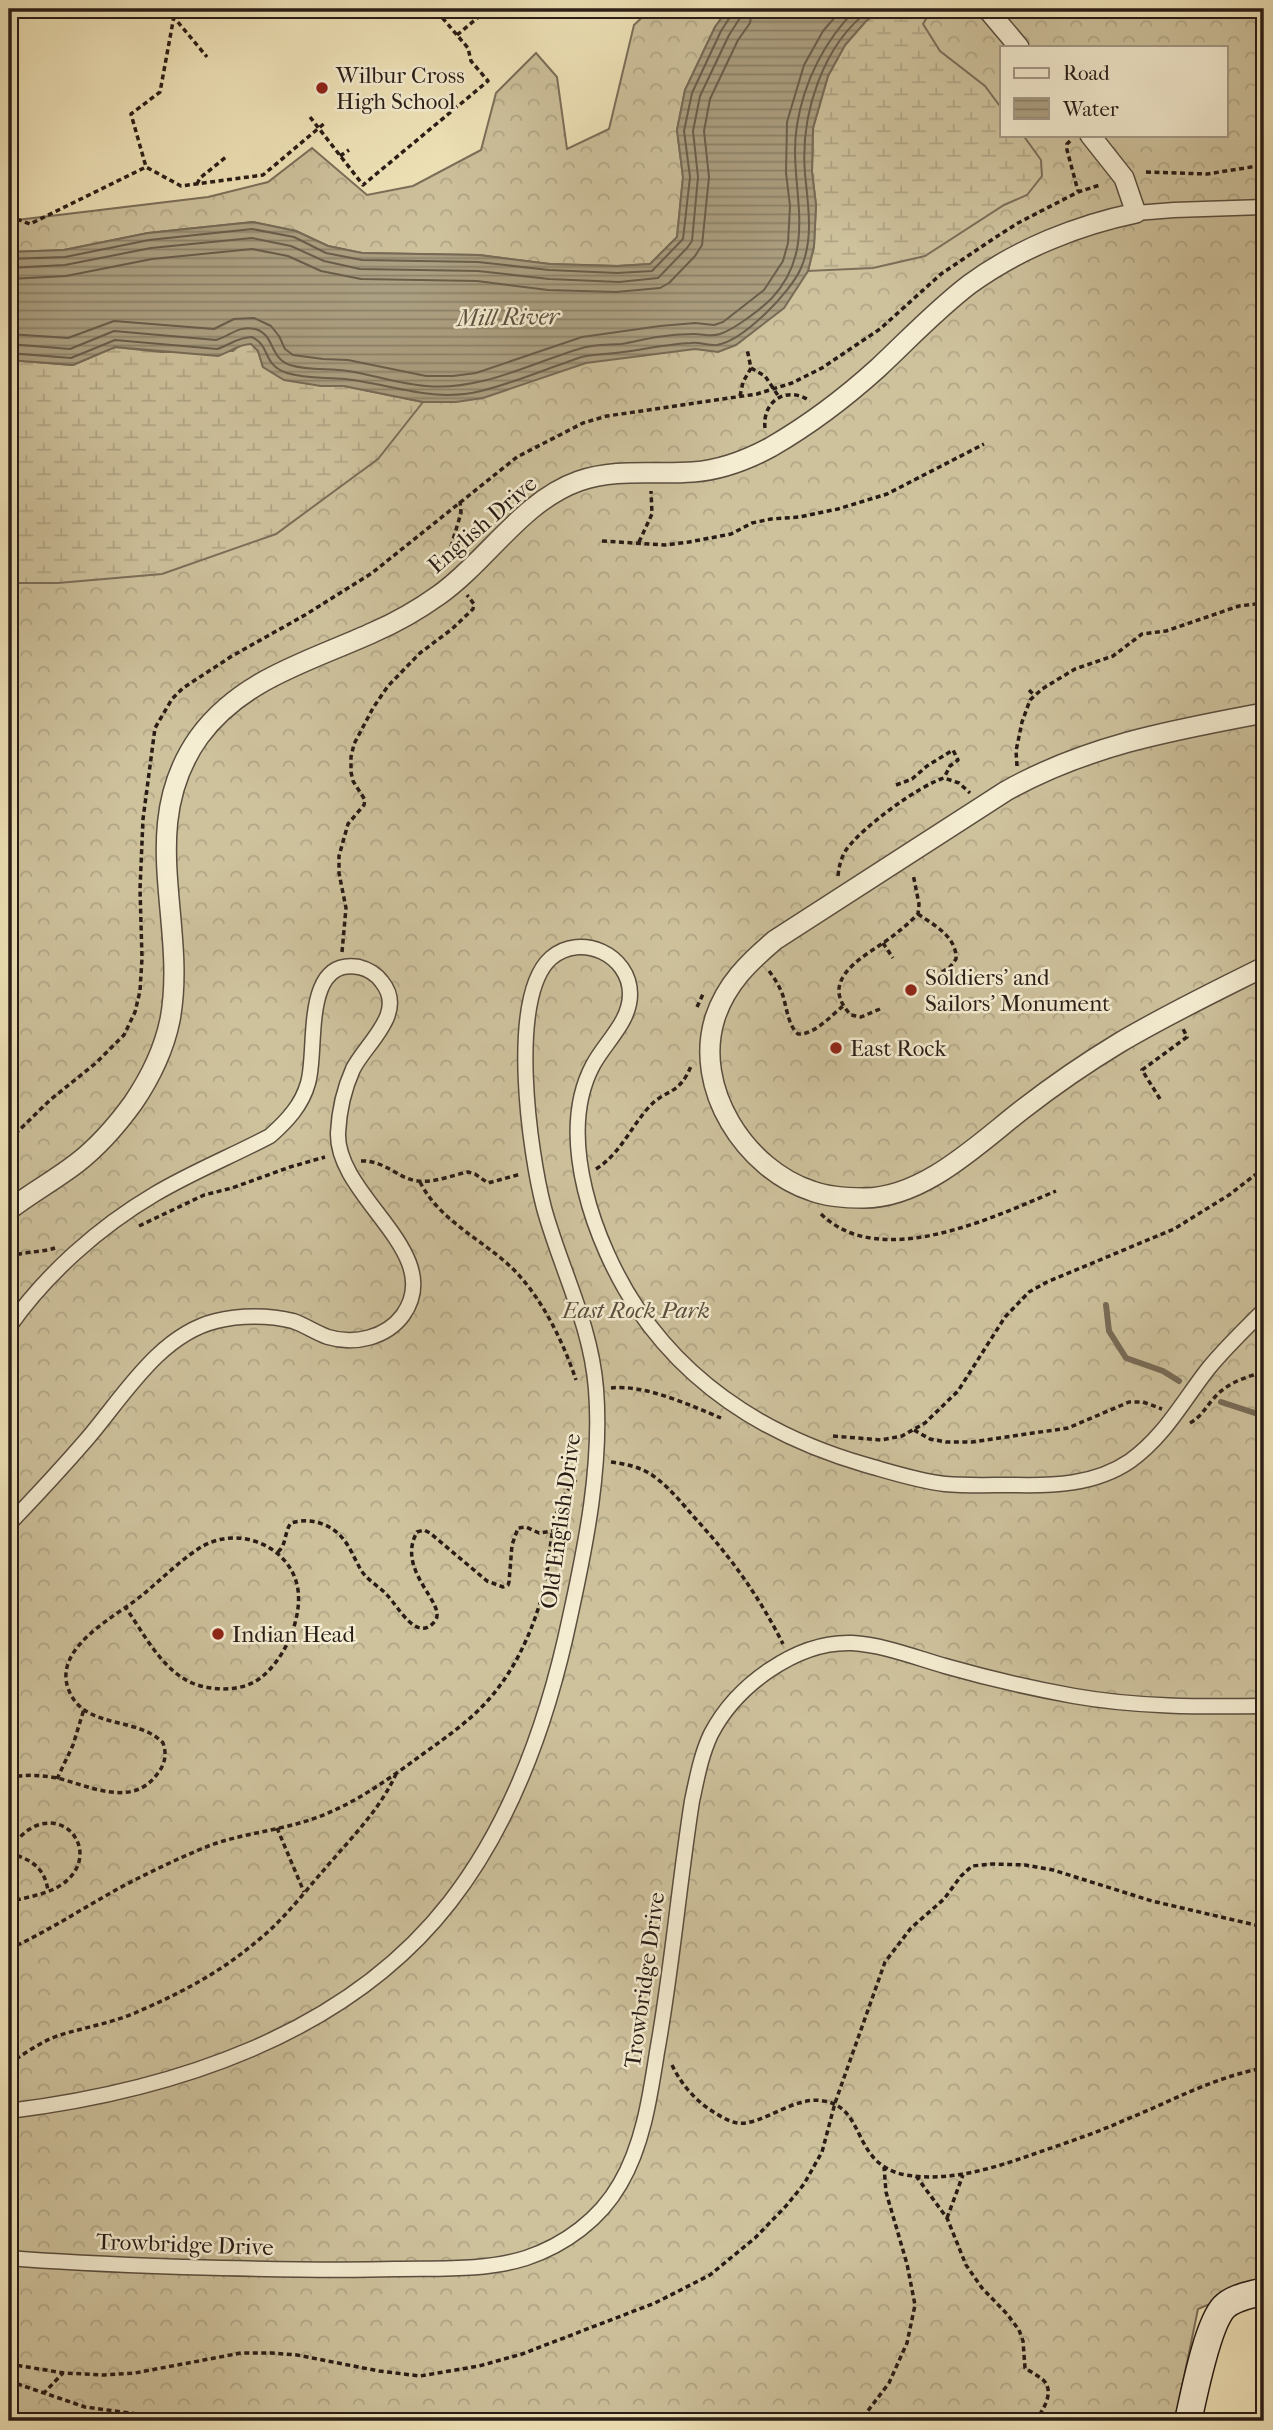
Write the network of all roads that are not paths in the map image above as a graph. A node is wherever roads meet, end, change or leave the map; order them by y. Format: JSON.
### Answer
{"nodes":[{"id":1,"x":987,"y":9,"type":"edge"},
{"id":2,"x":1018,"y":46,"type":"edge"},
{"id":3,"x":1091,"y":136,"type":"edge"},
{"id":4,"x":1264,"y":207,"type":"edge"},
{"id":5,"x":1136,"y":213,"type":"junction"},
{"id":6,"x":1264,"y":713,"type":"edge"},
{"id":7,"x":1264,"y":967,"type":"edge"},
{"id":8,"x":9,"y":1210,"type":"edge"},
{"id":9,"x":1264,"y":1310,"type":"edge"},
{"id":10,"x":9,"y":1327,"type":"edge"},
{"id":11,"x":9,"y":1524,"type":"edge"},
{"id":12,"x":1264,"y":1706,"type":"edge"},
{"id":13,"x":9,"y":2111,"type":"edge"},
{"id":14,"x":9,"y":2259,"type":"edge"},
{"id":15,"x":1264,"y":2291,"type":"edge"},
{"id":16,"x":1188,"y":2421,"type":"edge"}],
"edges":[{"from":1,"to":2,"type":"street"},
{"from":3,"to":5,"type":"street"},
{"from":4,"to":5,"type":"street"},
{"from":5,"to":8,"type":"street","name":"English Drive"},
{"from":6,"to":7,"type":"street"},
{"from":9,"to":13,"type":"street","name":"Old English Drive"},
{"from":10,"to":11,"type":"street"},
{"from":12,"to":14,"type":"street","name":"Trowbridge Drive"},
{"from":15,"to":16,"type":"main road"}]}
